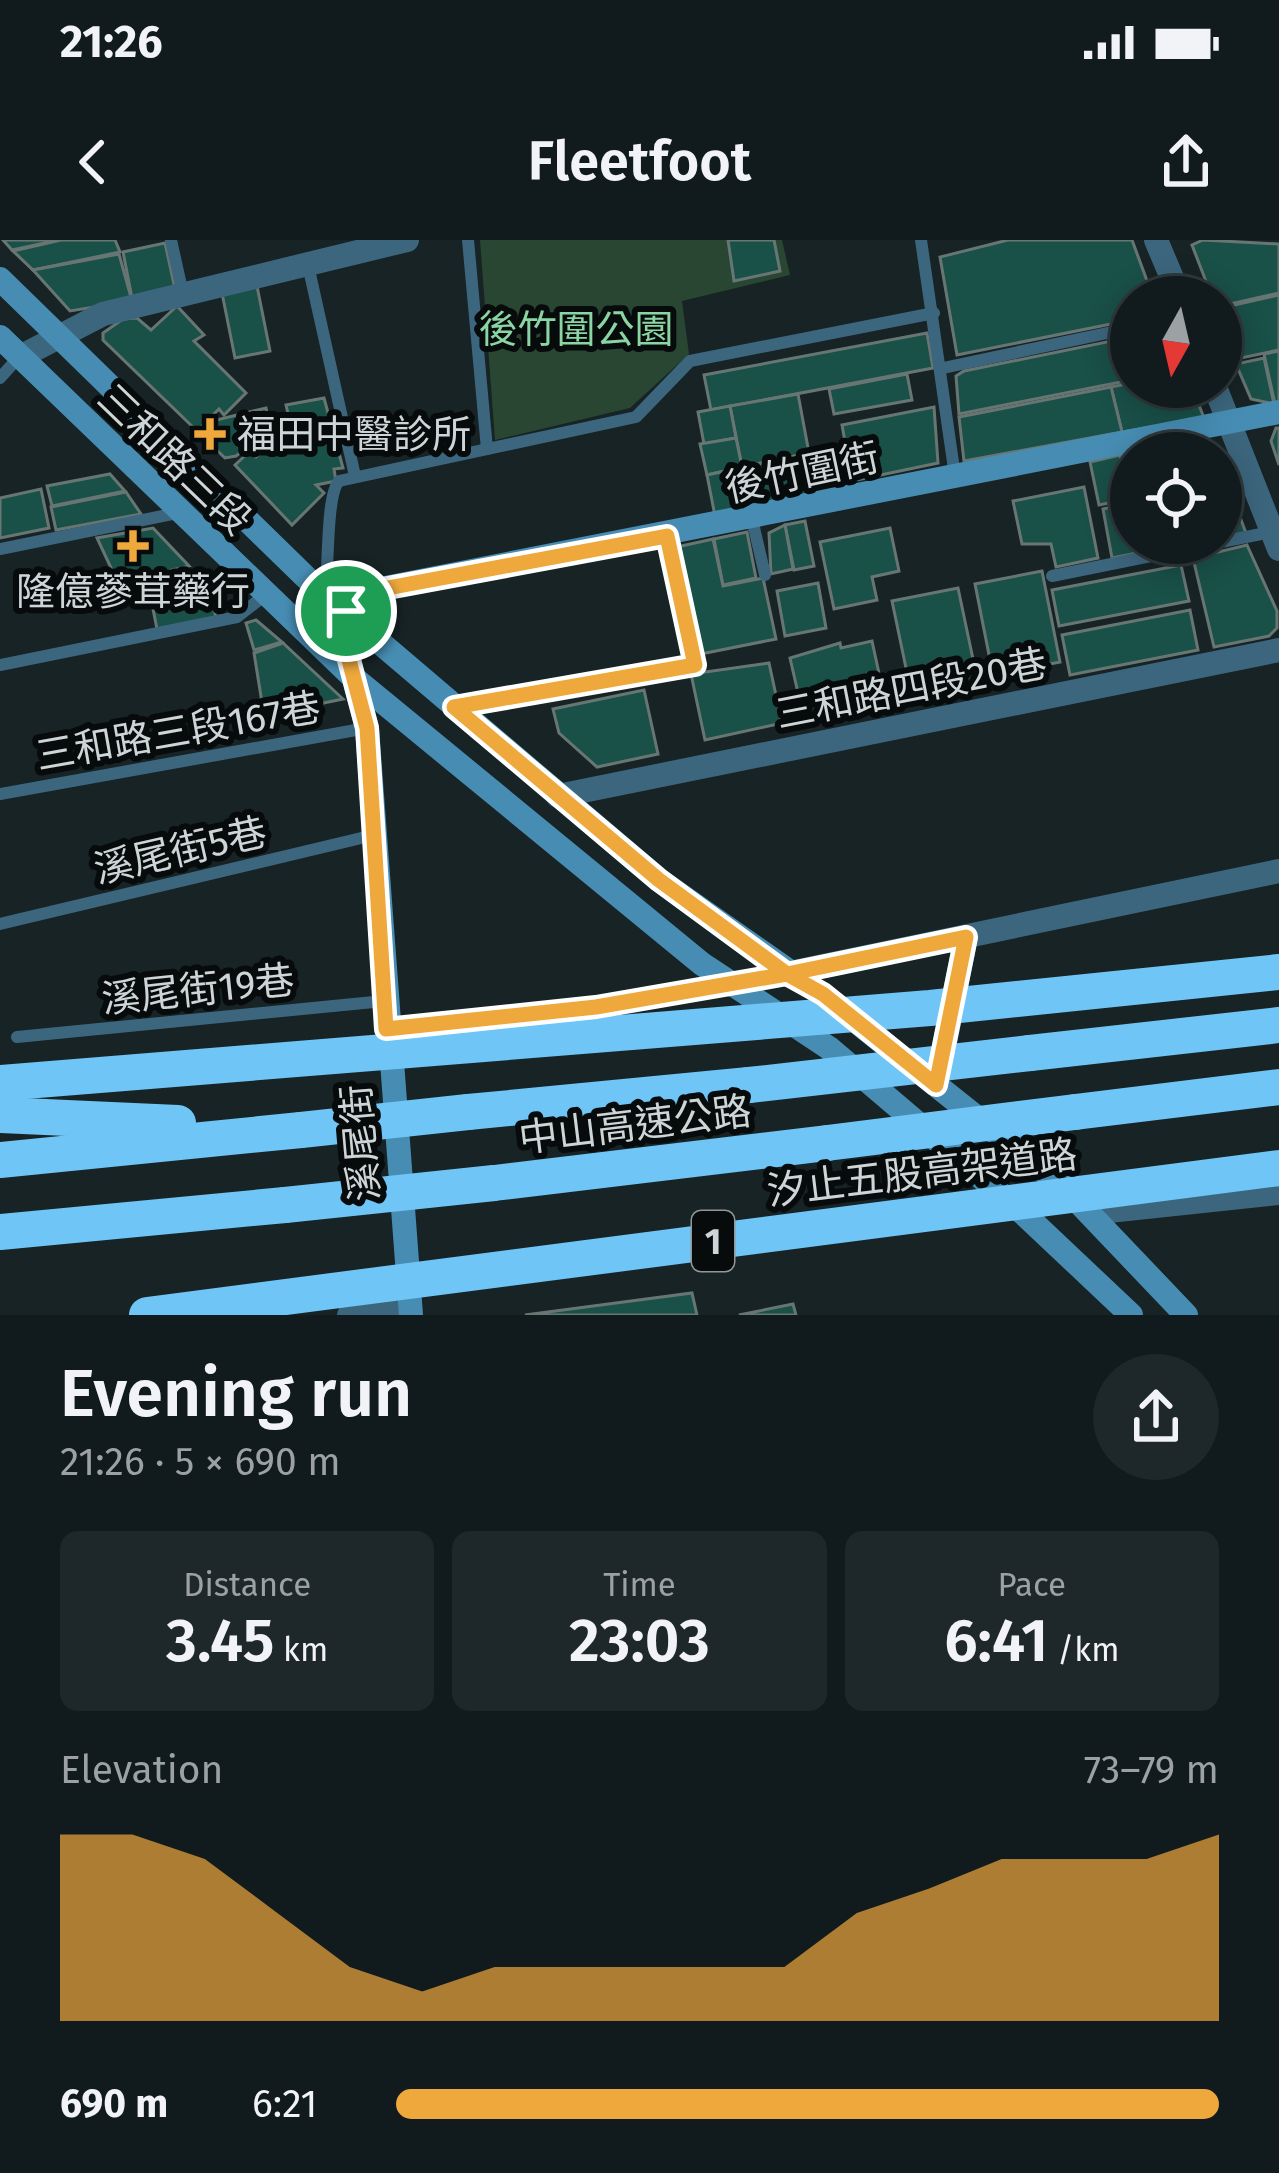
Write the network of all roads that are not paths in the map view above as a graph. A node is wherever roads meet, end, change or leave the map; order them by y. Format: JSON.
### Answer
{"nodes":[{"id":1,"x":171,"y":240,"type":"edge"},
{"id":2,"x":407,"y":240,"type":"edge"},
{"id":3,"x":468,"y":240,"type":"edge"},
{"id":4,"x":937,"y":240,"type":"edge"},
{"id":5,"x":1156,"y":240,"type":"edge"},
{"id":6,"x":921,"y":242,"type":"edge"},
{"id":7,"x":308,"y":264,"type":"junction"},
{"id":8,"x":1171,"y":276,"type":"edge"},
{"id":9,"x":0,"y":279,"type":"edge"},
{"id":10,"x":183,"y":294,"type":"junction"},
{"id":11,"x":934,"y":313,"type":"junction"},
{"id":12,"x":1110,"y":332,"type":"edge"},
{"id":13,"x":0,"y":337,"type":"edge"},
{"id":14,"x":57,"y":337,"type":"junction"},
{"id":15,"x":20,"y":357,"type":"junction"},
{"id":16,"x":943,"y":368,"type":"junction"},
{"id":17,"x":0,"y":379,"type":"edge"},
{"id":18,"x":1224,"y":408,"type":"edge"},
{"id":19,"x":1279,"y":412,"type":"edge"},
{"id":20,"x":1229,"y":422,"type":"junction"},
{"id":21,"x":487,"y":449,"type":"junction"},
{"id":22,"x":355,"y":476,"type":"junction"},
{"id":23,"x":956,"y":477,"type":"junction"},
{"id":24,"x":177,"y":513,"type":"junction"},
{"id":25,"x":752,"y":519,"type":"junction"},
{"id":26,"x":667,"y":536,"type":"junction"},
{"id":27,"x":1275,"y":540,"type":"edge"},
{"id":28,"x":1242,"y":541,"type":"edge"},
{"id":29,"x":0,"y":549,"type":"edge"},
{"id":30,"x":1111,"y":564,"type":"edge"},
{"id":31,"x":765,"y":575,"type":"dead end"},
{"id":32,"x":1052,"y":576,"type":"dead end"},
{"id":33,"x":263,"y":596,"type":"junction"},
{"id":34,"x":324,"y":596,"type":"junction"},
{"id":35,"x":346,"y":611,"type":"junction"},
{"id":36,"x":1279,"y":650,"type":"edge"},
{"id":37,"x":0,"y":665,"type":"edge"},
{"id":38,"x":355,"y":679,"type":"junction"},
{"id":39,"x":454,"y":707,"type":"junction"},
{"id":40,"x":367,"y":728,"type":"junction"},
{"id":41,"x":0,"y":794,"type":"edge"},
{"id":42,"x":558,"y":796,"type":"junction"},
{"id":43,"x":374,"y":835,"type":"junction"},
{"id":44,"x":1279,"y":871,"type":"edge"},
{"id":45,"x":0,"y":924,"type":"edge"},
{"id":46,"x":966,"y":937,"type":"junction"},
{"id":47,"x":1279,"y":972,"type":"edge"},
{"id":48,"x":787,"y":974,"type":"junction"},
{"id":49,"x":732,"y":985,"type":"junction"},
{"id":50,"x":384,"y":1001,"type":"junction"},
{"id":51,"x":1279,"y":1025,"type":"edge"},
{"id":52,"x":386,"y":1029,"type":"junction"},
{"id":53,"x":17,"y":1037,"type":"dead end"},
{"id":54,"x":0,"y":1083,"type":"edge"},
{"id":55,"x":936,"y":1085,"type":"junction"},
{"id":56,"x":1279,"y":1087,"type":"edge"},
{"id":57,"x":0,"y":1115,"type":"edge"},
{"id":58,"x":301,"y":1130,"type":"junction"},
{"id":59,"x":0,"y":1160,"type":"edge"},
{"id":60,"x":1279,"y":1168,"type":"edge"},
{"id":61,"x":1279,"y":1193,"type":"edge"},
{"id":62,"x":1090,"y":1214,"type":"junction"},
{"id":63,"x":0,"y":1232,"type":"edge"},
{"id":64,"x":410,"y":1309,"type":"edge"},
{"id":65,"x":147,"y":1315,"type":"edge"},
{"id":66,"x":349,"y":1315,"type":"edge"},
{"id":67,"x":1131,"y":1315,"type":"edge"},
{"id":68,"x":1186,"y":1315,"type":"edge"}],
"edges":[{"from":1,"to":10,"type":"lane"},
{"from":2,"to":7,"type":"street"},
{"from":3,"to":21,"type":"lane"},
{"from":4,"to":6,"type":"lane"},
{"from":5,"to":8,"type":"street"},
{"from":6,"to":11,"type":"lane"},
{"from":7,"to":10,"type":"street"},
{"from":7,"to":22,"type":"lane"},
{"from":9,"to":14,"type":"main road","name":"三和路三段"},
{"from":10,"to":14,"type":"street"},
{"from":11,"to":16,"type":"lane"},
{"from":11,"to":21,"type":"lane"},
{"from":12,"to":16,"type":"lane"},
{"from":13,"to":15,"type":"main road","name":"三和路三段"},
{"from":14,"to":15,"type":"street"},
{"from":14,"to":34,"type":"main road","name":"三和路三段"},
{"from":15,"to":17,"type":"lane"},
{"from":15,"to":24,"type":"main road","name":"三和路三段"},
{"from":16,"to":23,"type":"lane"},
{"from":18,"to":20,"type":"street"},
{"from":19,"to":20,"type":"main road","name":"後竹圍街"},
{"from":20,"to":23,"type":"main road","name":"後竹圍街"},
{"from":20,"to":27,"type":"street"},
{"from":21,"to":22,"type":"lane"},
{"from":22,"to":34,"type":"lane"},
{"from":23,"to":25,"type":"main road","name":"後竹圍街"},
{"from":24,"to":29,"type":"lane"},
{"from":24,"to":33,"type":"main road","name":"三和路三段"},
{"from":25,"to":26,"type":"main road","name":"後竹圍街"},
{"from":25,"to":31,"type":"lane"},
{"from":26,"to":35,"type":"main road","name":"後竹圍街"},
{"from":26,"to":39,"type":"lane"},
{"from":27,"to":28,"type":"lane"},
{"from":30,"to":32,"type":"lane"},
{"from":33,"to":37,"type":"lane"},
{"from":33,"to":38,"type":"main road","name":"三和路三段"},
{"from":34,"to":35,"type":"main road","name":"三和路三段"},
{"from":35,"to":38,"type":"main road","name":"溪尾街"},
{"from":35,"to":39,"type":"main road","name":"三和路三段"},
{"from":36,"to":42,"type":"street","name":"三和路四段20巷"},
{"from":38,"to":40,"type":"main road","name":"溪尾街"},
{"from":38,"to":49,"type":"main road","name":"三和路三段"},
{"from":39,"to":42,"type":"main road","name":"三和路三段"},
{"from":40,"to":41,"type":"lane","name":"三和路三段167巷"},
{"from":40,"to":43,"type":"main road","name":"溪尾街"},
{"from":42,"to":48,"type":"main road","name":"三和路三段"},
{"from":43,"to":45,"type":"lane","name":"溪尾街5巷"},
{"from":43,"to":50,"type":"main road","name":"溪尾街"},
{"from":44,"to":46,"type":"street"},
{"from":46,"to":48,"type":"street"},
{"from":46,"to":55,"type":"main road"},
{"from":47,"to":54,"type":"highway","bridge":true},
{"from":48,"to":49,"type":"street"},
{"from":48,"to":55,"type":"main road","name":"三和路三段"},
{"from":49,"to":52,"type":"lane"},
{"from":49,"to":67,"type":"main road","name":"三和路三段"},
{"from":50,"to":52,"type":"main road","name":"溪尾街"},
{"from":50,"to":53,"type":"lane","name":"溪尾街19巷"},
{"from":51,"to":58,"type":"highway","name":"中山高速公路","bridge":true},
{"from":52,"to":64,"type":"main road","name":"溪尾街"},
{"from":55,"to":62,"type":"main road","name":"三和路三段"},
{"from":56,"to":63,"type":"highway","name":"中山高速公路","number":"1","bridge":true},
{"from":57,"to":58,"type":"highway"},
{"from":58,"to":59,"type":"highway","name":"中山高速公路"},
{"from":60,"to":65,"type":"highway","name":"汐止五股高架道路","number":"1","bridge":true},
{"from":61,"to":62,"type":"street"},
{"from":62,"to":68,"type":"main road","name":"三和路三段"},
{"from":64,"to":66,"type":"street"}]}
